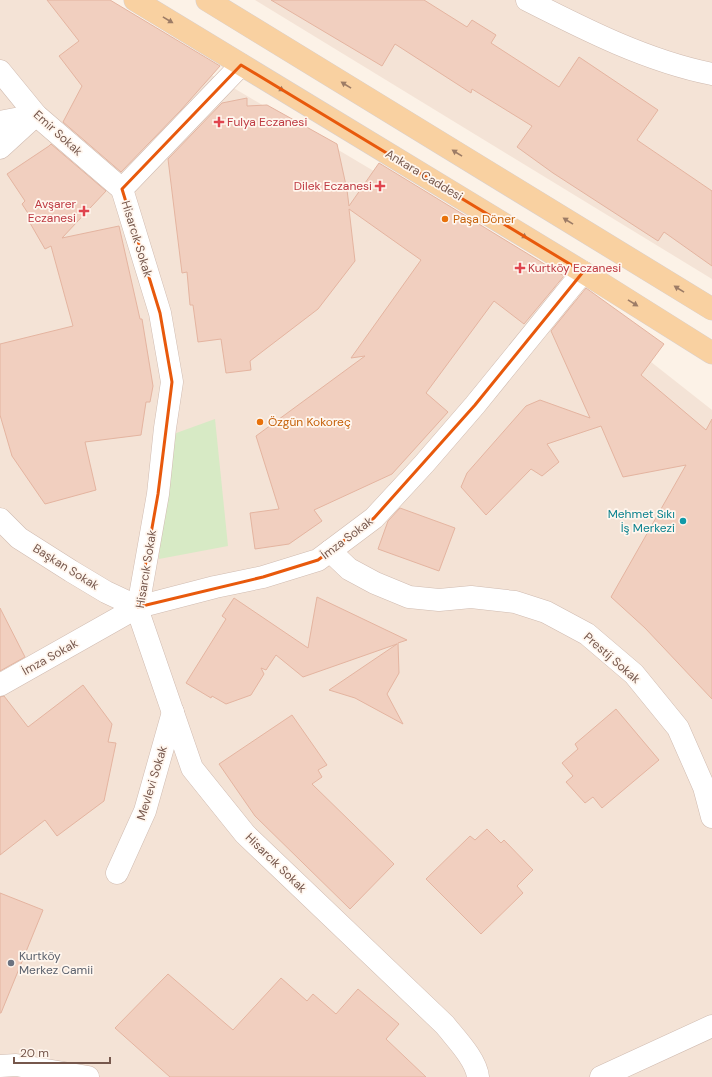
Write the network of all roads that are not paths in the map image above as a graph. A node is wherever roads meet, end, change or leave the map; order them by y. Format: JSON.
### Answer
{"nodes":[{"id":1,"x":135,"y":0,"type":"edge"},
{"id":2,"x":207,"y":0,"type":"edge"},
{"id":3,"x":527,"y":0,"type":"edge"},
{"id":4,"x":241,"y":65,"type":"junction"},
{"id":5,"x":0,"y":71,"type":"edge"},
{"id":6,"x":712,"y":74,"type":"edge"},
{"id":7,"x":36,"y":114,"type":"junction"},
{"id":8,"x":0,"y":122,"type":"edge"},
{"id":9,"x":0,"y":148,"type":"edge"},
{"id":10,"x":122,"y":189,"type":"junction"},
{"id":11,"x":583,"y":272,"type":"junction"},
{"id":12,"x":712,"y":309,"type":"edge"},
{"id":13,"x":712,"y":353,"type":"edge"},
{"id":14,"x":0,"y":519,"type":"edge"},
{"id":15,"x":330,"y":551,"type":"junction"},
{"id":16,"x":138,"y":607,"type":"junction"},
{"id":17,"x":0,"y":684,"type":"edge"},
{"id":18,"x":173,"y":712,"type":"junction"},
{"id":19,"x":712,"y":817,"type":"edge"},
{"id":20,"x":117,"y":873,"type":"dead end"},
{"id":21,"x":712,"y":1026,"type":"edge"},
{"id":22,"x":0,"y":1066,"type":"edge"},
{"id":23,"x":88,"y":1077,"type":"edge"},
{"id":24,"x":478,"y":1077,"type":"edge"},
{"id":25,"x":601,"y":1077,"type":"edge"}],
"edges":[{"from":1,"to":4,"type":"main road","name":"Ankara Caddesi","one_way":true},
{"from":12,"to":2,"type":"main road","one_way":true},
{"from":3,"to":6,"type":"street"},
{"from":4,"to":10,"type":"street","name":"Hisarcık Sokak"},
{"from":4,"to":11,"type":"main road","name":"Ankara Caddesi","one_way":true},
{"from":5,"to":7,"type":"street","name":"Emir Sokak"},
{"from":7,"to":8,"type":"street"},
{"from":7,"to":9,"type":"street"},
{"from":7,"to":10,"type":"street","name":"Emir Sokak"},
{"from":10,"to":16,"type":"street","name":"Hisarcık Sokak"},
{"from":11,"to":13,"type":"main road","name":"Ankara Caddesi","one_way":true},
{"from":11,"to":15,"type":"street","name":"İmza Sokak"},
{"from":14,"to":16,"type":"street","name":"Başkan Sokak"},
{"from":15,"to":16,"type":"street","name":"İmza Sokak"},
{"from":15,"to":19,"type":"street","name":"Prestij Sokak"},
{"from":16,"to":17,"type":"street","name":"İmza Sokak"},
{"from":16,"to":18,"type":"street","name":"Hisarcık Sokak"},
{"from":18,"to":20,"type":"street","name":"Mevlevi Sokak"},
{"from":18,"to":24,"type":"street","name":"Hisarcık Sokak"},
{"from":21,"to":25,"type":"street"},
{"from":22,"to":23,"type":"street"}]}
